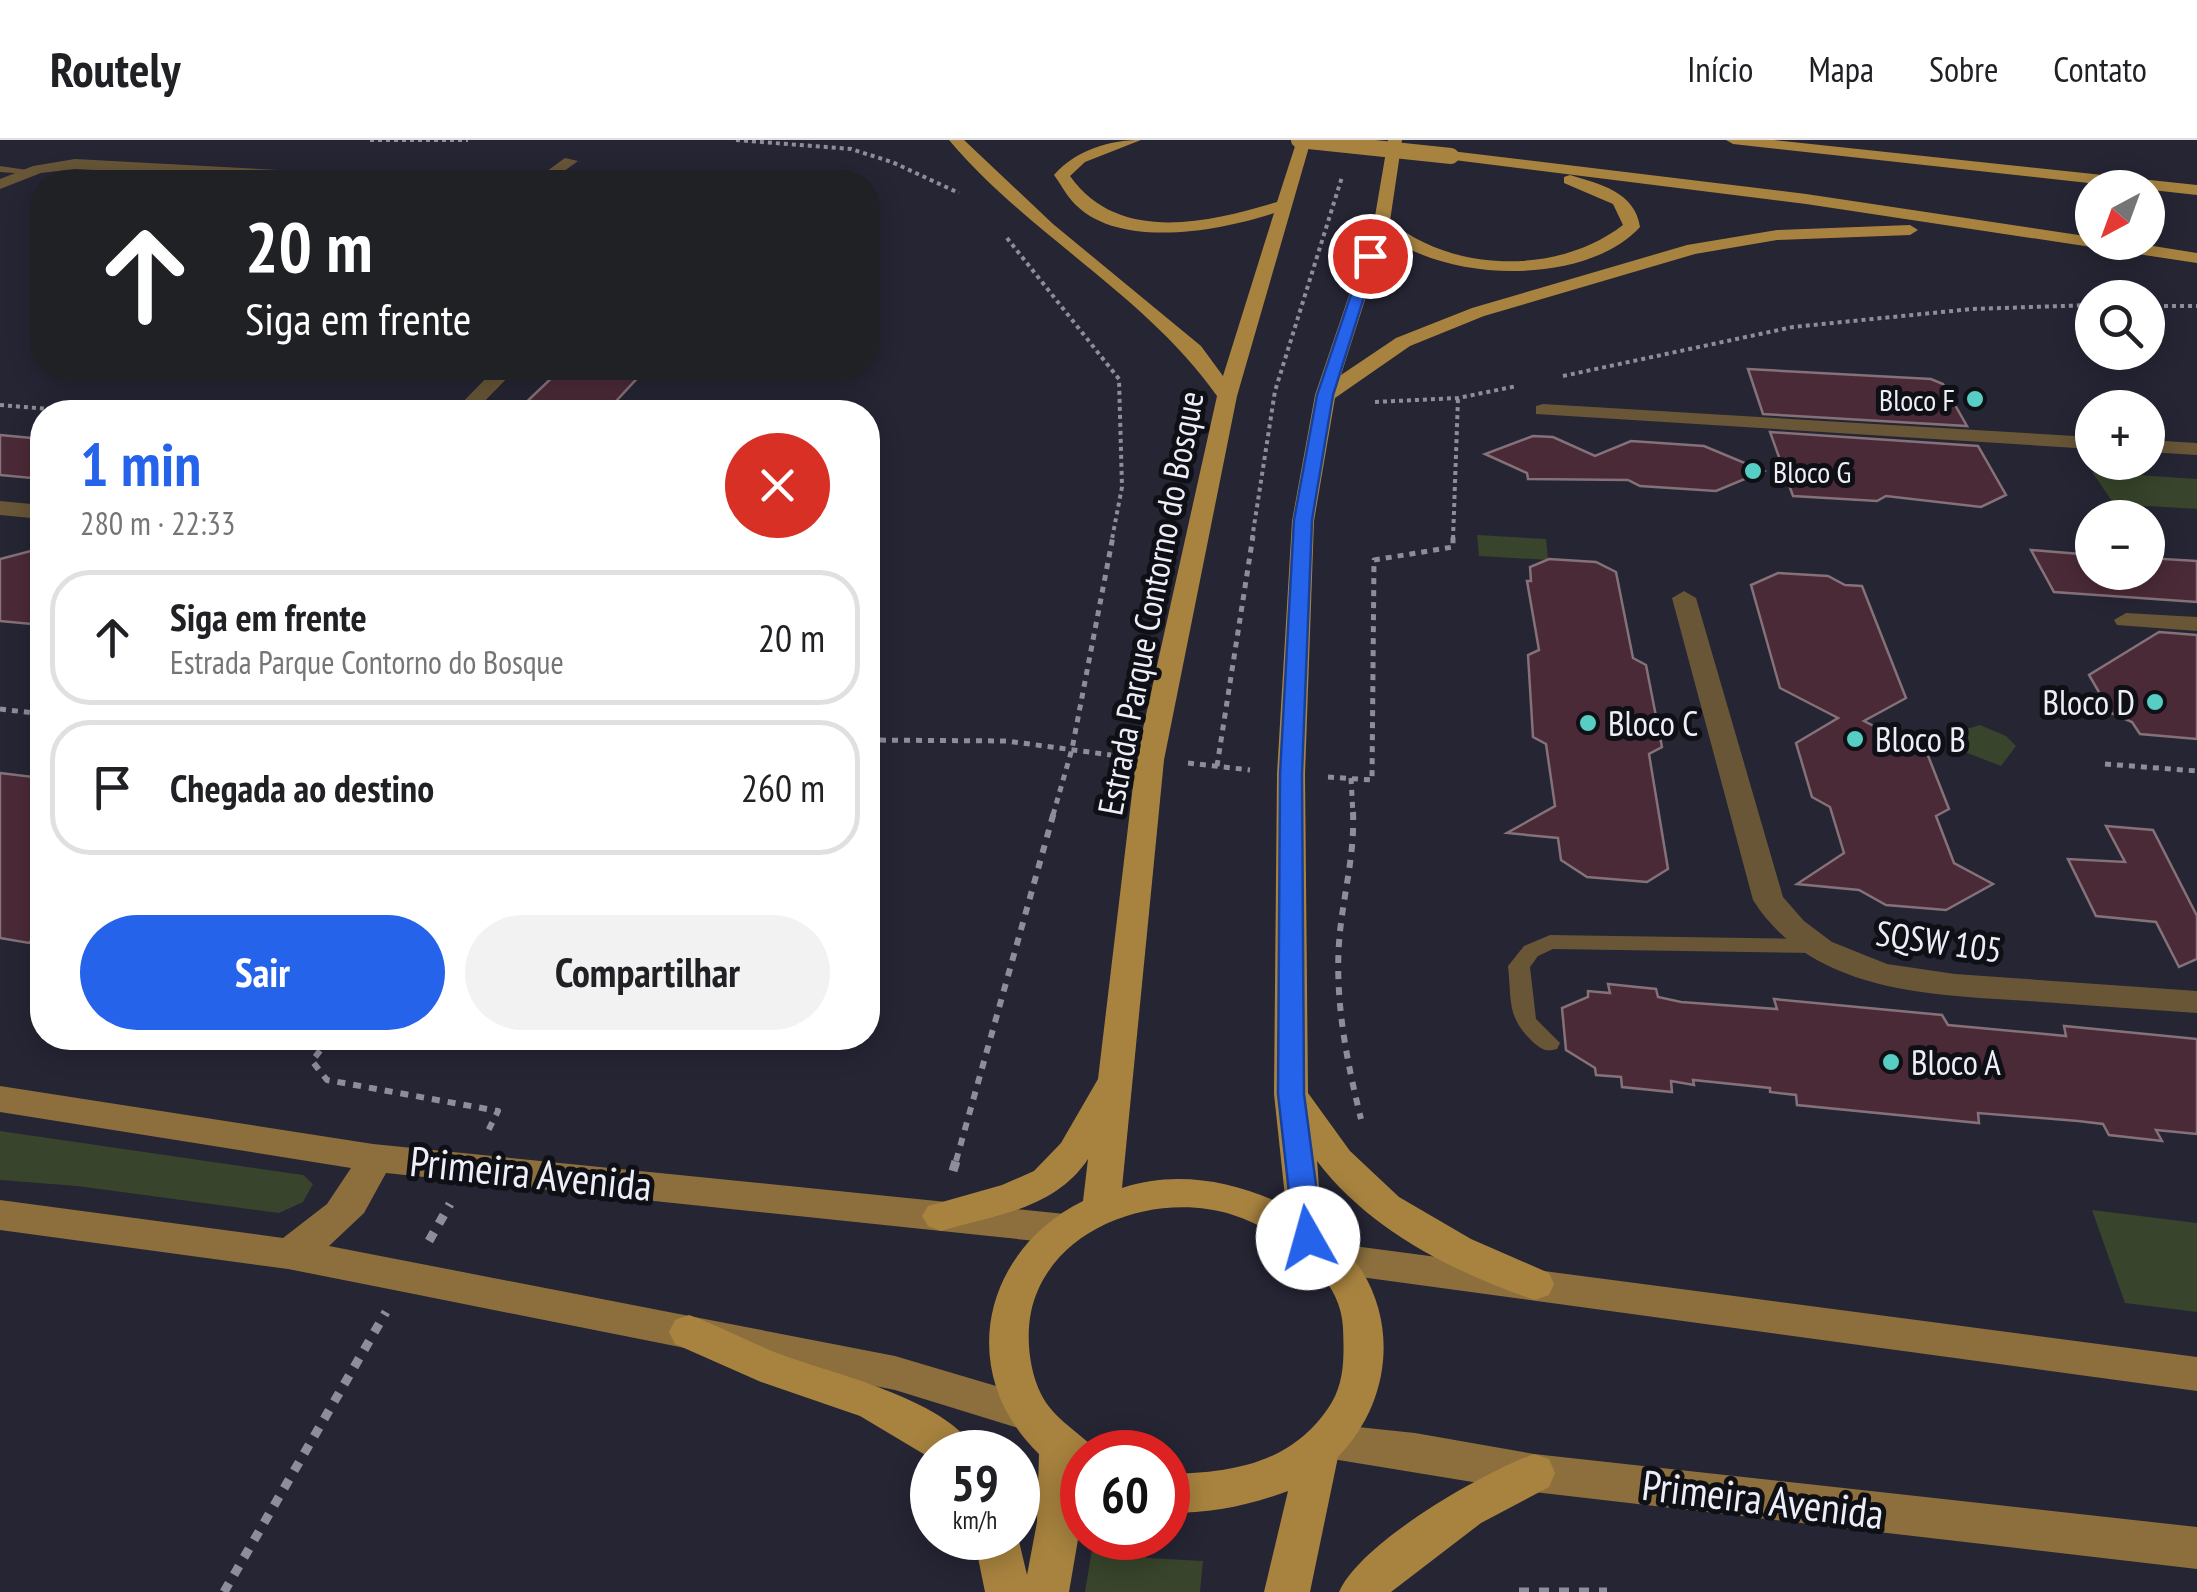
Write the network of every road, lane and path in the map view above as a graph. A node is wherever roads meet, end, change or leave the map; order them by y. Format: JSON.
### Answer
{"nodes":[{"id":1,"x":370,"y":140,"type":"edge"},
{"id":2,"x":468,"y":140,"type":"edge"},
{"id":3,"x":736,"y":140,"type":"edge"},
{"id":4,"x":956,"y":140,"type":"edge"},
{"id":5,"x":1134,"y":140,"type":"edge"},
{"id":6,"x":1301,"y":140,"type":"edge"},
{"id":7,"x":1395,"y":140,"type":"edge"},
{"id":8,"x":1734,"y":140,"type":"edge"},
{"id":9,"x":1903,"y":140,"type":"edge"},
{"id":10,"x":795,"y":143,"type":"joint"},
{"id":11,"x":570,"y":161,"type":"dead end"},
{"id":12,"x":1520,"y":163,"type":"junction"},
{"id":13,"x":0,"y":169,"type":"edge"},
{"id":14,"x":35,"y":170,"type":"edge"},
{"id":15,"x":185,"y":170,"type":"edge"},
{"id":16,"x":557,"y":170,"type":"edge"},
{"id":17,"x":29,"y":171,"type":"joint"},
{"id":18,"x":2075,"y":173,"type":"edge"},
{"id":19,"x":2075,"y":174,"type":"edge"},
{"id":20,"x":0,"y":184,"type":"edge"},
{"id":21,"x":2165,"y":186,"type":"edge"},
{"id":22,"x":2197,"y":190,"type":"edge"},
{"id":23,"x":960,"y":193,"type":"dead end"},
{"id":24,"x":1284,"y":205,"type":"junction"},
{"id":25,"x":1382,"y":222,"type":"junction"},
{"id":26,"x":999,"y":228,"type":"dead end"},
{"id":27,"x":2004,"y":230,"type":"junction"},
{"id":28,"x":2197,"y":258,"type":"edge"},
{"id":29,"x":2075,"y":306,"type":"edge"},
{"id":30,"x":2165,"y":306,"type":"edge"},
{"id":31,"x":2197,"y":306,"type":"edge"},
{"id":32,"x":1551,"y":378,"type":"dead end"},
{"id":33,"x":495,"y":380,"type":"edge"},
{"id":34,"x":1533,"y":382,"type":"dead end"},
{"id":35,"x":1227,"y":396,"type":"junction"},
{"id":36,"x":1458,"y":398,"type":"junction"},
{"id":37,"x":475,"y":400,"type":"edge"},
{"id":38,"x":1325,"y":400,"type":"junction"},
{"id":39,"x":0,"y":405,"type":"edge"},
{"id":40,"x":30,"y":407,"type":"edge"},
{"id":41,"x":1542,"y":410,"type":"dead end"},
{"id":42,"x":2075,"y":442,"type":"edge"},
{"id":43,"x":2165,"y":447,"type":"edge"},
{"id":44,"x":2197,"y":449,"type":"edge"},
{"id":45,"x":0,"y":508,"type":"edge"},
{"id":46,"x":30,"y":511,"type":"edge"},
{"id":47,"x":1684,"y":598,"type":"dead end"},
{"id":48,"x":2126,"y":620,"type":"dead end"},
{"id":49,"x":2197,"y":624,"type":"edge"},
{"id":50,"x":0,"y":709,"type":"edge"},
{"id":51,"x":30,"y":713,"type":"edge"},
{"id":52,"x":880,"y":740,"type":"edge"},
{"id":53,"x":1072,"y":749,"type":"junction"},
{"id":54,"x":1150,"y":760,"type":"junction"},
{"id":55,"x":2105,"y":764,"type":"dead end"},
{"id":56,"x":2197,"y":771,"type":"edge"},
{"id":57,"x":1291,"y":774,"type":"junction"},
{"id":58,"x":1351,"y":778,"type":"junction"},
{"id":59,"x":1815,"y":946,"type":"junction"},
{"id":60,"x":2197,"y":1002,"type":"edge"},
{"id":61,"x":1549,"y":1043,"type":"dead end"},
{"id":62,"x":1118,"y":1068,"type":"junction"},
{"id":63,"x":1291,"y":1094,"type":"junction"},
{"id":64,"x":0,"y":1099,"type":"edge"},
{"id":65,"x":1373,"y":1135,"type":"dead end"},
{"id":66,"x":373,"y":1158,"type":"junction"},
{"id":67,"x":1101,"y":1208,"type":"junction"},
{"id":68,"x":0,"y":1215,"type":"edge"},
{"id":69,"x":940,"y":1216,"type":"junction"},
{"id":70,"x":1065,"y":1229,"type":"junction"},
{"id":71,"x":1319,"y":1248,"type":"junction"},
{"id":72,"x":288,"y":1254,"type":"junction"},
{"id":73,"x":1536,"y":1284,"type":"junction"},
{"id":74,"x":689,"y":1332,"type":"junction"},
{"id":75,"x":2197,"y":1374,"type":"edge"},
{"id":76,"x":1028,"y":1413,"type":"junction"},
{"id":77,"x":922,"y":1430,"type":"edge"},
{"id":78,"x":1060,"y":1445,"type":"edge"},
{"id":79,"x":1324,"y":1448,"type":"junction"},
{"id":80,"x":1534,"y":1473,"type":"junction"},
{"id":81,"x":1190,"y":1493,"type":"edge"},
{"id":82,"x":1060,"y":1516,"type":"edge"},
{"id":83,"x":2197,"y":1548,"type":"edge"},
{"id":84,"x":1001,"y":1560,"type":"edge"},
{"id":85,"x":1008,"y":1592,"type":"edge"},
{"id":86,"x":1046,"y":1592,"type":"edge"},
{"id":87,"x":1287,"y":1592,"type":"edge"},
{"id":88,"x":1362,"y":1592,"type":"edge"},
{"id":89,"x":1519,"y":1592,"type":"edge"},
{"id":90,"x":1608,"y":1592,"type":"edge"}],
"edges":[{"from":1,"to":2,"type":"path"},
{"from":3,"to":10,"type":"path"},
{"from":4,"to":35,"type":"main road"},
{"from":5,"to":24,"type":"main road"},
{"from":6,"to":12,"type":"main road","bridge":true},
{"from":6,"to":24,"type":"main road","name":"Estrada Parque Contorno do Bosque"},
{"from":7,"to":25,"type":"main road"},
{"from":8,"to":19,"type":"main road"},
{"from":9,"to":18,"type":"main road"},
{"from":10,"to":23,"type":"path"},
{"from":11,"to":16,"type":"street"},
{"from":12,"to":25,"type":"main road"},
{"from":12,"to":27,"type":"main road"},
{"from":13,"to":17,"type":"lane"},
{"from":14,"to":15,"type":"street"},
{"from":17,"to":20,"type":"street"},
{"from":21,"to":22,"type":"main road"},
{"from":24,"to":35,"type":"main road","name":"Estrada Parque Contorno do Bosque"},
{"from":25,"to":38,"type":"main road"},
{"from":26,"to":53,"type":"path"},
{"from":27,"to":28,"type":"main road"},
{"from":27,"to":38,"type":"main road"},
{"from":29,"to":32,"type":"path"},
{"from":30,"to":31,"type":"path"},
{"from":33,"to":37,"type":"street"},
{"from":34,"to":36,"type":"path"},
{"from":35,"to":54,"type":"main road","name":"Estrada Parque Contorno do Bosque"},
{"from":36,"to":38,"type":"path"},
{"from":36,"to":58,"type":"path"},
{"from":38,"to":57,"type":"main road"},
{"from":39,"to":40,"type":"path"},
{"from":41,"to":42,"type":"street"},
{"from":43,"to":44,"type":"street"},
{"from":45,"to":46,"type":"street"},
{"from":47,"to":59,"type":"street","name":"SQSW 105"},
{"from":48,"to":49,"type":"street"},
{"from":50,"to":51,"type":"path"},
{"from":52,"to":53,"type":"path"},
{"from":53,"to":54,"type":"path"},
{"from":53,"to":69,"type":"path"},
{"from":54,"to":57,"type":"path"},
{"from":54,"to":62,"type":"main road","name":"Estrada Parque Contorno do Bosque"},
{"from":55,"to":56,"type":"path"},
{"from":57,"to":58,"type":"path"},
{"from":57,"to":63,"type":"main road"},
{"from":58,"to":65,"type":"path"},
{"from":59,"to":60,"type":"street","name":"SQSW 105"},
{"from":59,"to":61,"type":"lane"},
{"from":62,"to":67,"type":"main road","name":"Estrada Parque Contorno do Bosque"},
{"from":62,"to":69,"type":"main road"},
{"from":63,"to":71,"type":"main road"},
{"from":63,"to":73,"type":"main road"},
{"from":64,"to":66,"type":"main road","name":"Primeira Avenida"},
{"from":66,"to":69,"type":"main road","name":"Primeira Avenida"},
{"from":66,"to":72,"type":"main road"},
{"from":67,"to":70,"type":"main road"},
{"from":67,"to":71,"type":"main road"},
{"from":68,"to":72,"type":"main road"},
{"from":69,"to":70,"type":"main road","name":"Primeira Avenida"},
{"from":70,"to":76,"type":"main road"},
{"from":71,"to":73,"type":"main road"},
{"from":71,"to":79,"type":"main road"},
{"from":72,"to":74,"type":"main road"},
{"from":73,"to":75,"type":"main road"},
{"from":74,"to":76,"type":"main road"},
{"from":74,"to":77,"type":"main road"},
{"from":76,"to":78,"type":"main road"},
{"from":79,"to":80,"type":"main road","name":"Primeira Avenida"},
{"from":79,"to":81,"type":"main road"},
{"from":79,"to":87,"type":"main road"},
{"from":80,"to":83,"type":"main road","name":"Primeira Avenida"},
{"from":80,"to":88,"type":"main road"},
{"from":82,"to":86,"type":"main road"},
{"from":84,"to":85,"type":"main road"},
{"from":89,"to":90,"type":"path"}]}
